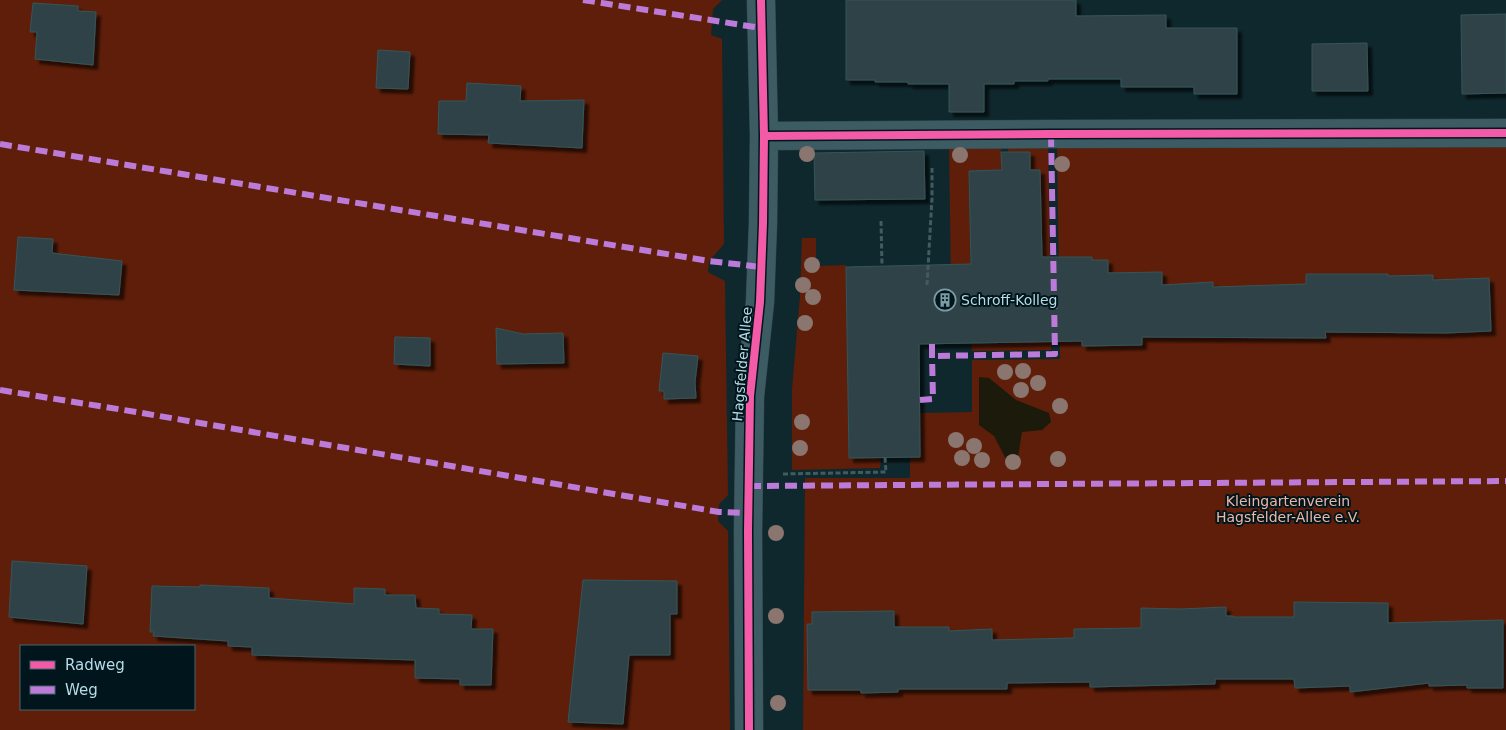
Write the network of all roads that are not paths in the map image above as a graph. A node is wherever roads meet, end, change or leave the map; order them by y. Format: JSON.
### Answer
{"nodes":[{"id":1,"x":760,"y":0,"type":"edge"},
{"id":2,"x":1506,"y":133,"type":"edge"},
{"id":3,"x":764,"y":136,"type":"junction"},
{"id":4,"x":749,"y":730,"type":"edge"}],
"edges":[{"from":1,"to":3,"type":"street","name":"Hagsfelder Allee"},
{"from":2,"to":3,"type":"street"},
{"from":3,"to":4,"type":"street","name":"Hagsfelder Allee"}]}
